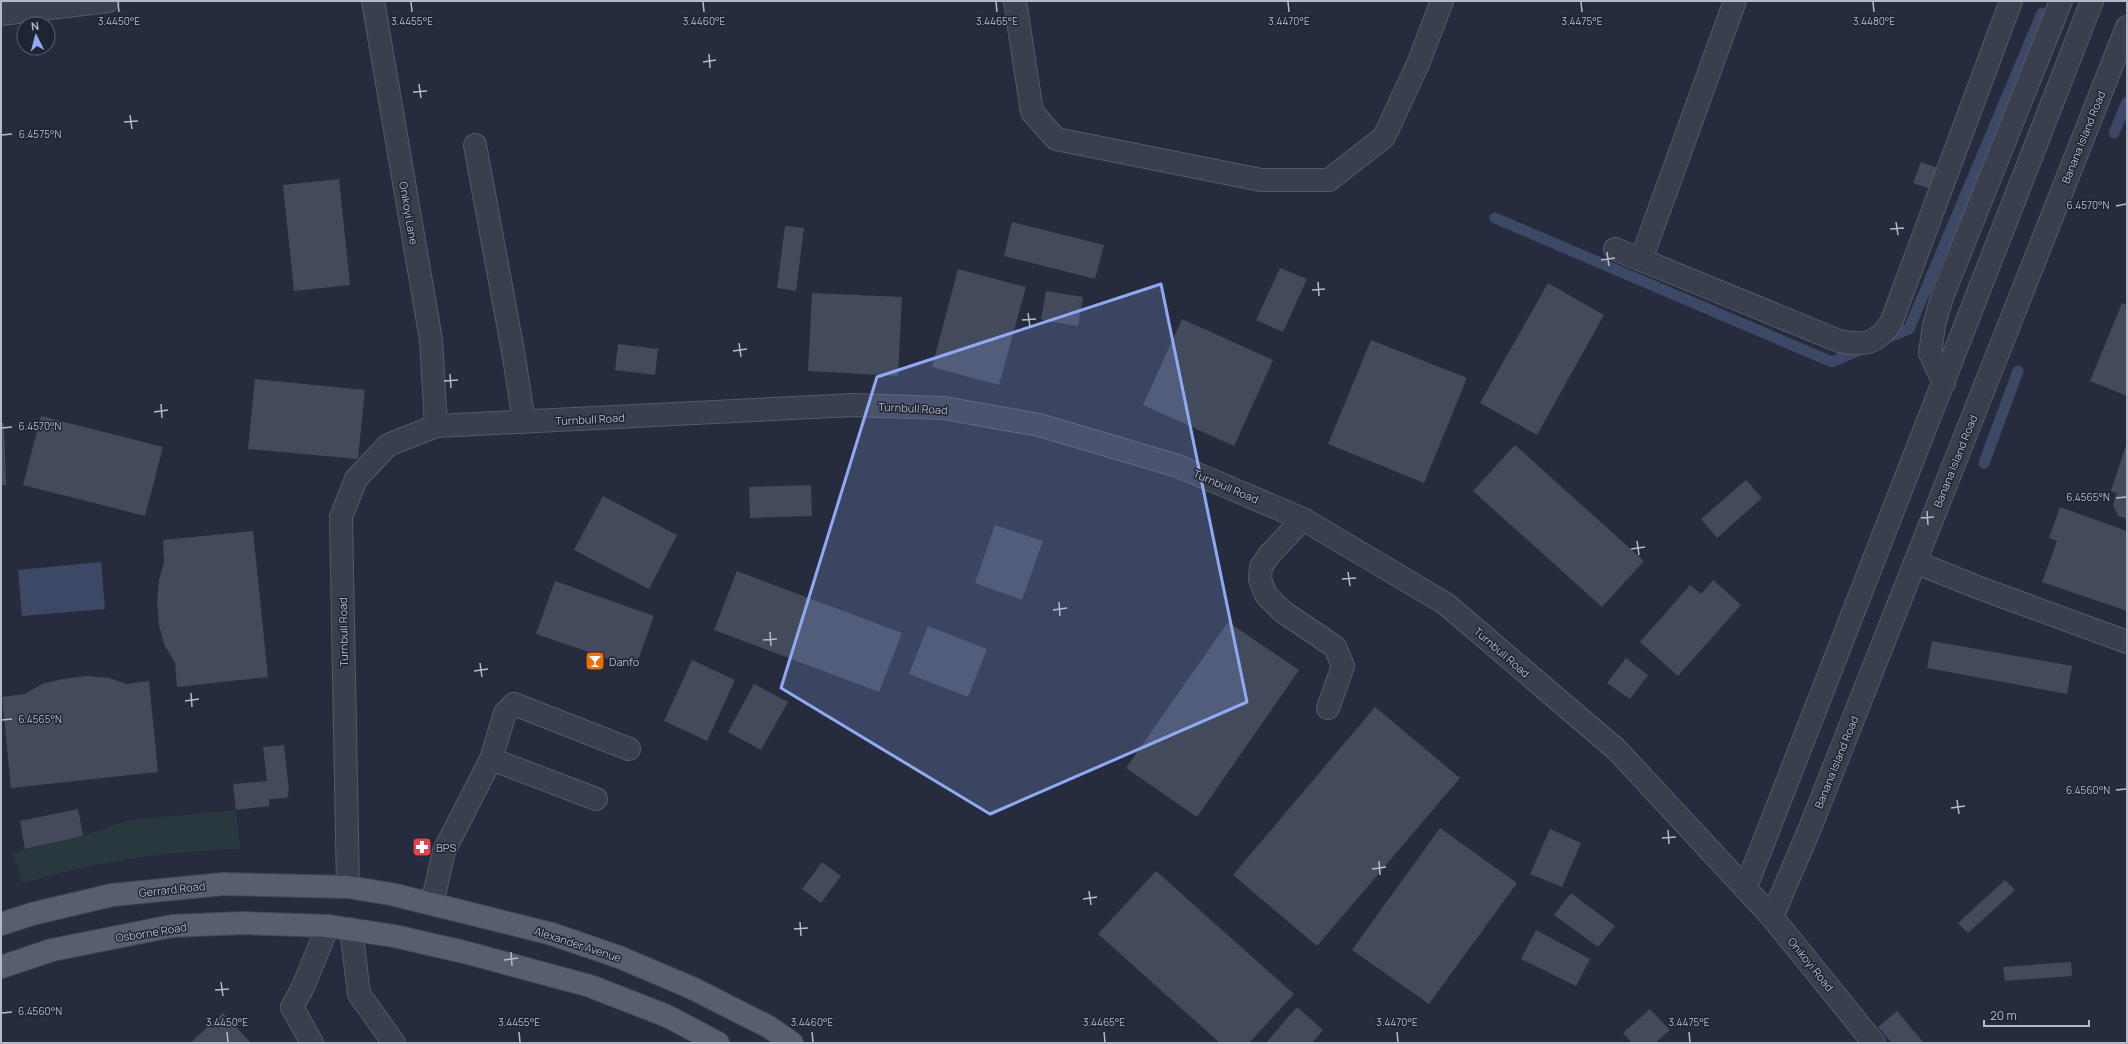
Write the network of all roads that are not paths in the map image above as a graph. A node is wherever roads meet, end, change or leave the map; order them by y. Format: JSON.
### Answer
{"nodes":[{"id":1,"x":108,"y":1,"type":"edge"},
{"id":2,"x":373,"y":1,"type":"edge"},
{"id":3,"x":1015,"y":1,"type":"edge"},
{"id":4,"x":1442,"y":1,"type":"edge"},
{"id":5,"x":1735,"y":1,"type":"edge"},
{"id":6,"x":2011,"y":1,"type":"edge"},
{"id":7,"x":2061,"y":1,"type":"edge"},
{"id":8,"x":2092,"y":1,"type":"edge"},
{"id":9,"x":1,"y":14,"type":"edge"},
{"id":10,"x":2127,"y":27,"type":"edge"},
{"id":11,"x":475,"y":145,"type":"dead end"},
{"id":12,"x":1615,"y":249,"type":"dead end"},
{"id":13,"x":1641,"y":260,"type":"junction"},
{"id":14,"x":1944,"y":383,"type":"junction"},
{"id":15,"x":524,"y":422,"type":"junction"},
{"id":16,"x":436,"y":426,"type":"junction"},
{"id":17,"x":1303,"y":518,"type":"junction"},
{"id":18,"x":1915,"y":562,"type":"junction"},
{"id":19,"x":2127,"y":642,"type":"edge"},
{"id":20,"x":1328,"y":708,"type":"dead end"},
{"id":21,"x":629,"y":749,"type":"dead end"},
{"id":22,"x":491,"y":759,"type":"junction"},
{"id":23,"x":596,"y":799,"type":"dead end"},
{"id":24,"x":348,"y":887,"type":"junction"},
{"id":25,"x":1746,"y":887,"type":"junction"},
{"id":26,"x":432,"y":904,"type":"junction"},
{"id":27,"x":1772,"y":917,"type":"junction"},
{"id":28,"x":1,"y":924,"type":"edge"},
{"id":29,"x":328,"y":926,"type":"junction"},
{"id":30,"x":351,"y":929,"type":"junction"},
{"id":31,"x":1,"y":967,"type":"edge"},
{"id":32,"x":312,"y":1043,"type":"edge"},
{"id":33,"x":394,"y":1043,"type":"edge"},
{"id":34,"x":718,"y":1043,"type":"edge"},
{"id":35,"x":792,"y":1043,"type":"edge"},
{"id":36,"x":1874,"y":1043,"type":"edge"}],
"edges":[{"from":1,"to":9,"type":"street"},
{"from":2,"to":16,"type":"street","name":"Onikoyi Lane"},
{"from":3,"to":4,"type":"street"},
{"from":5,"to":13,"type":"street"},
{"from":6,"to":13,"type":"street"},
{"from":7,"to":14,"type":"street"},
{"from":8,"to":14,"type":"street"},
{"from":10,"to":18,"type":"street","name":"Banana Island Road"},
{"from":11,"to":15,"type":"street"},
{"from":12,"to":13,"type":"street"},
{"from":14,"to":25,"type":"street"},
{"from":15,"to":16,"type":"street","name":"Turnbull Road"},
{"from":15,"to":17,"type":"street","name":"Turnbull Road"},
{"from":16,"to":24,"type":"street","name":"Turnbull Road"},
{"from":17,"to":20,"type":"street"},
{"from":17,"to":25,"type":"street","name":"Turnbull Road"},
{"from":18,"to":19,"type":"street"},
{"from":18,"to":27,"type":"street","name":"Banana Island Road"},
{"from":21,"to":22,"type":"street"},
{"from":22,"to":23,"type":"street"},
{"from":22,"to":26,"type":"street"},
{"from":24,"to":26,"type":"main road","name":"Alexander Avenue"},
{"from":24,"to":28,"type":"main road","name":"Gerrard Road"},
{"from":25,"to":27,"type":"street","name":"Onikoyi Road"},
{"from":26,"to":35,"type":"main road","name":"Alexander Avenue"},
{"from":27,"to":36,"type":"street","name":"Onikoyi Road"},
{"from":29,"to":30,"type":"main road"},
{"from":29,"to":31,"type":"main road","name":"Osborne Road"},
{"from":29,"to":32,"type":"street"},
{"from":30,"to":33,"type":"street"},
{"from":30,"to":34,"type":"main road"}]}
